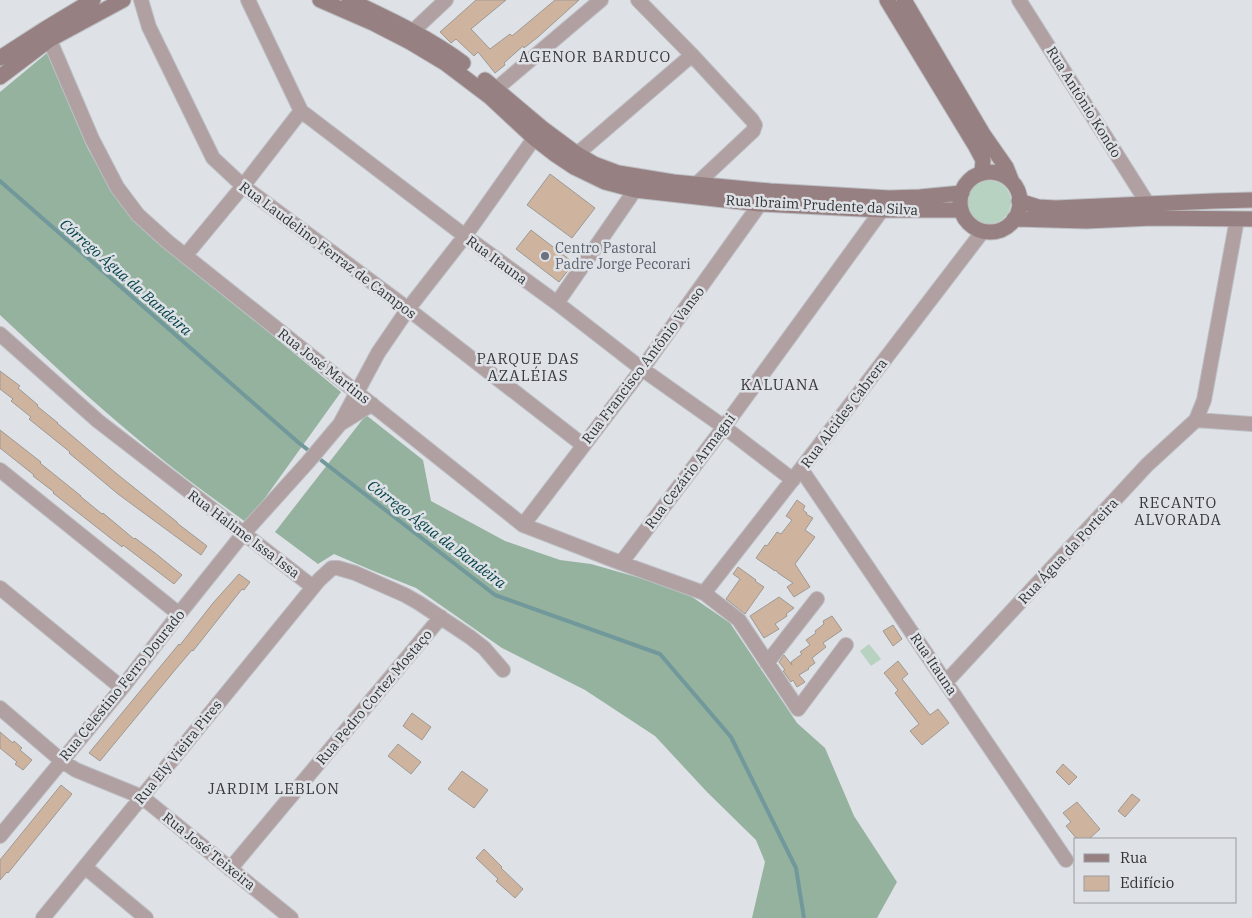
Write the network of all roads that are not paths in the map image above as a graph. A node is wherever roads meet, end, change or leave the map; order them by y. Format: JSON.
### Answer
{"nodes":[{"id":1,"x":93,"y":0,"type":"edge"},
{"id":2,"x":123,"y":0,"type":"edge"},
{"id":3,"x":141,"y":0,"type":"edge"},
{"id":4,"x":248,"y":0,"type":"edge"},
{"id":5,"x":320,"y":0,"type":"edge"},
{"id":6,"x":350,"y":0,"type":"edge"},
{"id":7,"x":446,"y":0,"type":"edge"},
{"id":8,"x":601,"y":0,"type":"edge"},
{"id":9,"x":638,"y":0,"type":"edge"},
{"id":10,"x":887,"y":0,"type":"edge"},
{"id":11,"x":904,"y":0,"type":"edge"},
{"id":12,"x":1020,"y":0,"type":"edge"},
{"id":13,"x":413,"y":31,"type":"junction"},
{"id":14,"x":47,"y":34,"type":"junction"},
{"id":15,"x":692,"y":55,"type":"junction"},
{"id":16,"x":0,"y":58,"type":"edge"},
{"id":17,"x":0,"y":77,"type":"edge"},
{"id":18,"x":496,"y":88,"type":"junction"},
{"id":19,"x":301,"y":111,"type":"junction"},
{"id":20,"x":538,"y":133,"type":"junction"},
{"id":21,"x":577,"y":154,"type":"junction"},
{"id":22,"x":982,"y":173,"type":"junction"},
{"id":23,"x":1012,"y":182,"type":"junction"},
{"id":24,"x":243,"y":186,"type":"junction"},
{"id":25,"x":635,"y":190,"type":"junction"},
{"id":26,"x":690,"y":190,"type":"junction"},
{"id":27,"x":962,"y":193,"type":"junction"},
{"id":28,"x":1252,"y":200,"type":"edge"},
{"id":29,"x":1019,"y":202,"type":"junction"},
{"id":30,"x":760,"y":204,"type":"junction"},
{"id":31,"x":1148,"y":204,"type":"junction"},
{"id":32,"x":882,"y":210,"type":"junction"},
{"id":33,"x":961,"y":210,"type":"junction"},
{"id":34,"x":1014,"y":219,"type":"junction"},
{"id":35,"x":1236,"y":219,"type":"junction"},
{"id":36,"x":1252,"y":219,"type":"edge"},
{"id":37,"x":983,"y":231,"type":"junction"},
{"id":38,"x":465,"y":236,"type":"junction"},
{"id":39,"x":185,"y":256,"type":"junction"},
{"id":40,"x":557,"y":304,"type":"junction"},
{"id":41,"x":408,"y":309,"type":"junction"},
{"id":42,"x":0,"y":334,"type":"edge"},
{"id":43,"x":642,"y":369,"type":"junction"},
{"id":44,"x":357,"y":392,"type":"junction"},
{"id":45,"x":372,"y":404,"type":"junction"},
{"id":46,"x":1196,"y":420,"type":"junction"},
{"id":47,"x":340,"y":424,"type":"junction"},
{"id":48,"x":1252,"y":424,"type":"edge"},
{"id":49,"x":724,"y":426,"type":"junction"},
{"id":50,"x":583,"y":445,"type":"junction"},
{"id":51,"x":0,"y":470,"type":"edge"},
{"id":52,"x":797,"y":475,"type":"junction"},
{"id":53,"x":523,"y":525,"type":"junction"},
{"id":54,"x":243,"y":534,"type":"junction"},
{"id":55,"x":621,"y":563,"type":"junction"},
{"id":56,"x":314,"y":587,"type":"junction"},
{"id":57,"x":0,"y":588,"type":"edge"},
{"id":58,"x":704,"y":593,"type":"junction"},
{"id":59,"x":816,"y":599,"type":"dead end"},
{"id":60,"x":179,"y":614,"type":"junction"},
{"id":61,"x":441,"y":617,"type":"junction"},
{"id":62,"x":846,"y":645,"type":"dead end"},
{"id":63,"x":767,"y":663,"type":"junction"},
{"id":64,"x":503,"y":670,"type":"dead end"},
{"id":65,"x":946,"y":682,"type":"junction"},
{"id":66,"x":122,"y":688,"type":"junction"},
{"id":67,"x":0,"y":708,"type":"edge"},
{"id":68,"x":62,"y":761,"type":"junction"},
{"id":69,"x":142,"y":797,"type":"junction"},
{"id":70,"x":0,"y":836,"type":"edge"},
{"id":71,"x":1066,"y":860,"type":"dead end"},
{"id":72,"x":85,"y":867,"type":"junction"},
{"id":73,"x":230,"y":869,"type":"junction"},
{"id":74,"x":44,"y":918,"type":"edge"},
{"id":75,"x":146,"y":918,"type":"edge"},
{"id":76,"x":291,"y":918,"type":"edge"}],
"edges":[{"from":1,"to":14,"type":"street"},
{"from":2,"to":14,"type":"street"},
{"from":3,"to":24,"type":"street","name":"Rua Laudelino Ferraz de Campos"},
{"from":4,"to":19,"type":"street","name":"Rua Itauna"},
{"from":5,"to":20,"type":"street","name":"Rua Ibraim Prudente da Silva"},
{"from":6,"to":13,"type":"street","name":"Rua Ibraim Prudente da Silva"},
{"from":7,"to":13,"type":"street"},
{"from":8,"to":18,"type":"street"},
{"from":9,"to":15,"type":"street"},
{"from":10,"to":22,"type":"street"},
{"from":11,"to":23,"type":"street"},
{"from":12,"to":31,"type":"street","name":"Rua Antônio Kondo"},
{"from":13,"to":18,"type":"street","name":"Rua Ibraim Prudente da Silva"},
{"from":14,"to":16,"type":"street"},
{"from":14,"to":17,"type":"street"},
{"from":14,"to":39,"type":"street","name":"Rua José Martins"},
{"from":15,"to":21,"type":"street"},
{"from":15,"to":26,"type":"street"},
{"from":18,"to":20,"type":"street","name":"Rua Ibraim Prudente da Silva"},
{"from":19,"to":24,"type":"street"},
{"from":19,"to":38,"type":"street","name":"Rua Itauna"},
{"from":20,"to":21,"type":"street","name":"Rua Ibraim Prudente da Silva"},
{"from":20,"to":25,"type":"street","name":"Rua Ibraim Prudente da Silva"},
{"from":20,"to":38,"type":"street"},
{"from":21,"to":26,"type":"street","name":"Rua Ibraim Prudente da Silva"},
{"from":22,"to":23,"type":"street"},
{"from":22,"to":27,"type":"street"},
{"from":23,"to":29,"type":"street"},
{"from":24,"to":39,"type":"street"},
{"from":24,"to":41,"type":"street","name":"Rua Laudelino Ferraz de Campos"},
{"from":25,"to":26,"type":"street","name":"Rua Ibraim Prudente da Silva"},
{"from":25,"to":40,"type":"street"},
{"from":26,"to":27,"type":"street","name":"Rua Ibraim Prudente da Silva"},
{"from":26,"to":30,"type":"street","name":"Rua Ibraim Prudente da Silva"},
{"from":27,"to":33,"type":"street"},
{"from":28,"to":31,"type":"street"},
{"from":29,"to":31,"type":"street"},
{"from":29,"to":34,"type":"street"},
{"from":30,"to":32,"type":"street","name":"Rua Ibraim Prudente da Silva"},
{"from":30,"to":43,"type":"street","name":"Rua Francisco Antônio Vanso"},
{"from":32,"to":33,"type":"street","name":"Rua Ibraim Prudente da Silva"},
{"from":32,"to":49,"type":"street","name":"Rua Cezário Armagni"},
{"from":33,"to":37,"type":"street"},
{"from":34,"to":35,"type":"street"},
{"from":34,"to":37,"type":"street"},
{"from":35,"to":36,"type":"street"},
{"from":35,"to":46,"type":"street","name":"Rua Água da Porteira"},
{"from":37,"to":52,"type":"street","name":"Rua Alcides Cabrera"},
{"from":38,"to":40,"type":"street","name":"Rua Itauna"},
{"from":38,"to":41,"type":"street"},
{"from":39,"to":44,"type":"street","name":"Rua José Martins"},
{"from":40,"to":43,"type":"street","name":"Rua Itauna"},
{"from":41,"to":44,"type":"street"},
{"from":41,"to":50,"type":"street","name":"Rua Laudelino Ferraz de Campos"},
{"from":42,"to":54,"type":"street","name":"Rua Halime Issa Issa"},
{"from":43,"to":49,"type":"street","name":"Rua Itauna"},
{"from":43,"to":50,"type":"street","name":"Rua Francisco Antônio Vanso"},
{"from":44,"to":45,"type":"street","name":"Rua José Martins"},
{"from":44,"to":47,"type":"street"},
{"from":45,"to":47,"type":"street"},
{"from":45,"to":53,"type":"street","name":"Rua José Martins"},
{"from":46,"to":48,"type":"street"},
{"from":46,"to":65,"type":"street","name":"Rua Água da Porteira"},
{"from":47,"to":54,"type":"street","name":"Rua Celestino Ferro Dourado"},
{"from":49,"to":52,"type":"street","name":"Rua Itauna"},
{"from":49,"to":55,"type":"street","name":"Rua Cezário Armagni"},
{"from":50,"to":53,"type":"street","name":"Rua Francisco Antônio Vanso"},
{"from":51,"to":60,"type":"street"},
{"from":52,"to":58,"type":"street","name":"Rua Alcides Cabrera"},
{"from":52,"to":65,"type":"street","name":"Rua Itauna"},
{"from":53,"to":55,"type":"street","name":"Rua José Martins"},
{"from":54,"to":56,"type":"street","name":"Rua Halime Issa Issa"},
{"from":54,"to":60,"type":"street","name":"Rua Celestino Ferro Dourado"},
{"from":55,"to":58,"type":"street","name":"Rua José Martins"},
{"from":56,"to":61,"type":"street","name":"Rua Halime Issa Issa"},
{"from":56,"to":69,"type":"street","name":"Rua Ely Vieira Pires"},
{"from":57,"to":66,"type":"street"},
{"from":58,"to":63,"type":"street","name":"Rua José Martins"},
{"from":59,"to":63,"type":"street"},
{"from":60,"to":66,"type":"street","name":"Rua Celestino Ferro Dourado"},
{"from":61,"to":64,"type":"street","name":"Rua Halime Issa Issa"},
{"from":61,"to":73,"type":"street","name":"Rua Pedro Cortez Mostaço"},
{"from":62,"to":63,"type":"street","name":"Rua José Martins"},
{"from":65,"to":71,"type":"street","name":"Rua Itauna"},
{"from":66,"to":68,"type":"street","name":"Rua Celestino Ferro Dourado"},
{"from":67,"to":68,"type":"street","name":"Rua José Teixeira"},
{"from":68,"to":69,"type":"street","name":"Rua José Teixeira"},
{"from":68,"to":70,"type":"street","name":"Rua Celestino Ferro Dourado"},
{"from":69,"to":72,"type":"street","name":"Rua Ely Vieira Pires"},
{"from":69,"to":73,"type":"street","name":"Rua José Teixeira"},
{"from":72,"to":74,"type":"street","name":"Rua Ely Vieira Pires"},
{"from":72,"to":75,"type":"street"},
{"from":73,"to":76,"type":"street","name":"Rua José Teixeira"}]}
